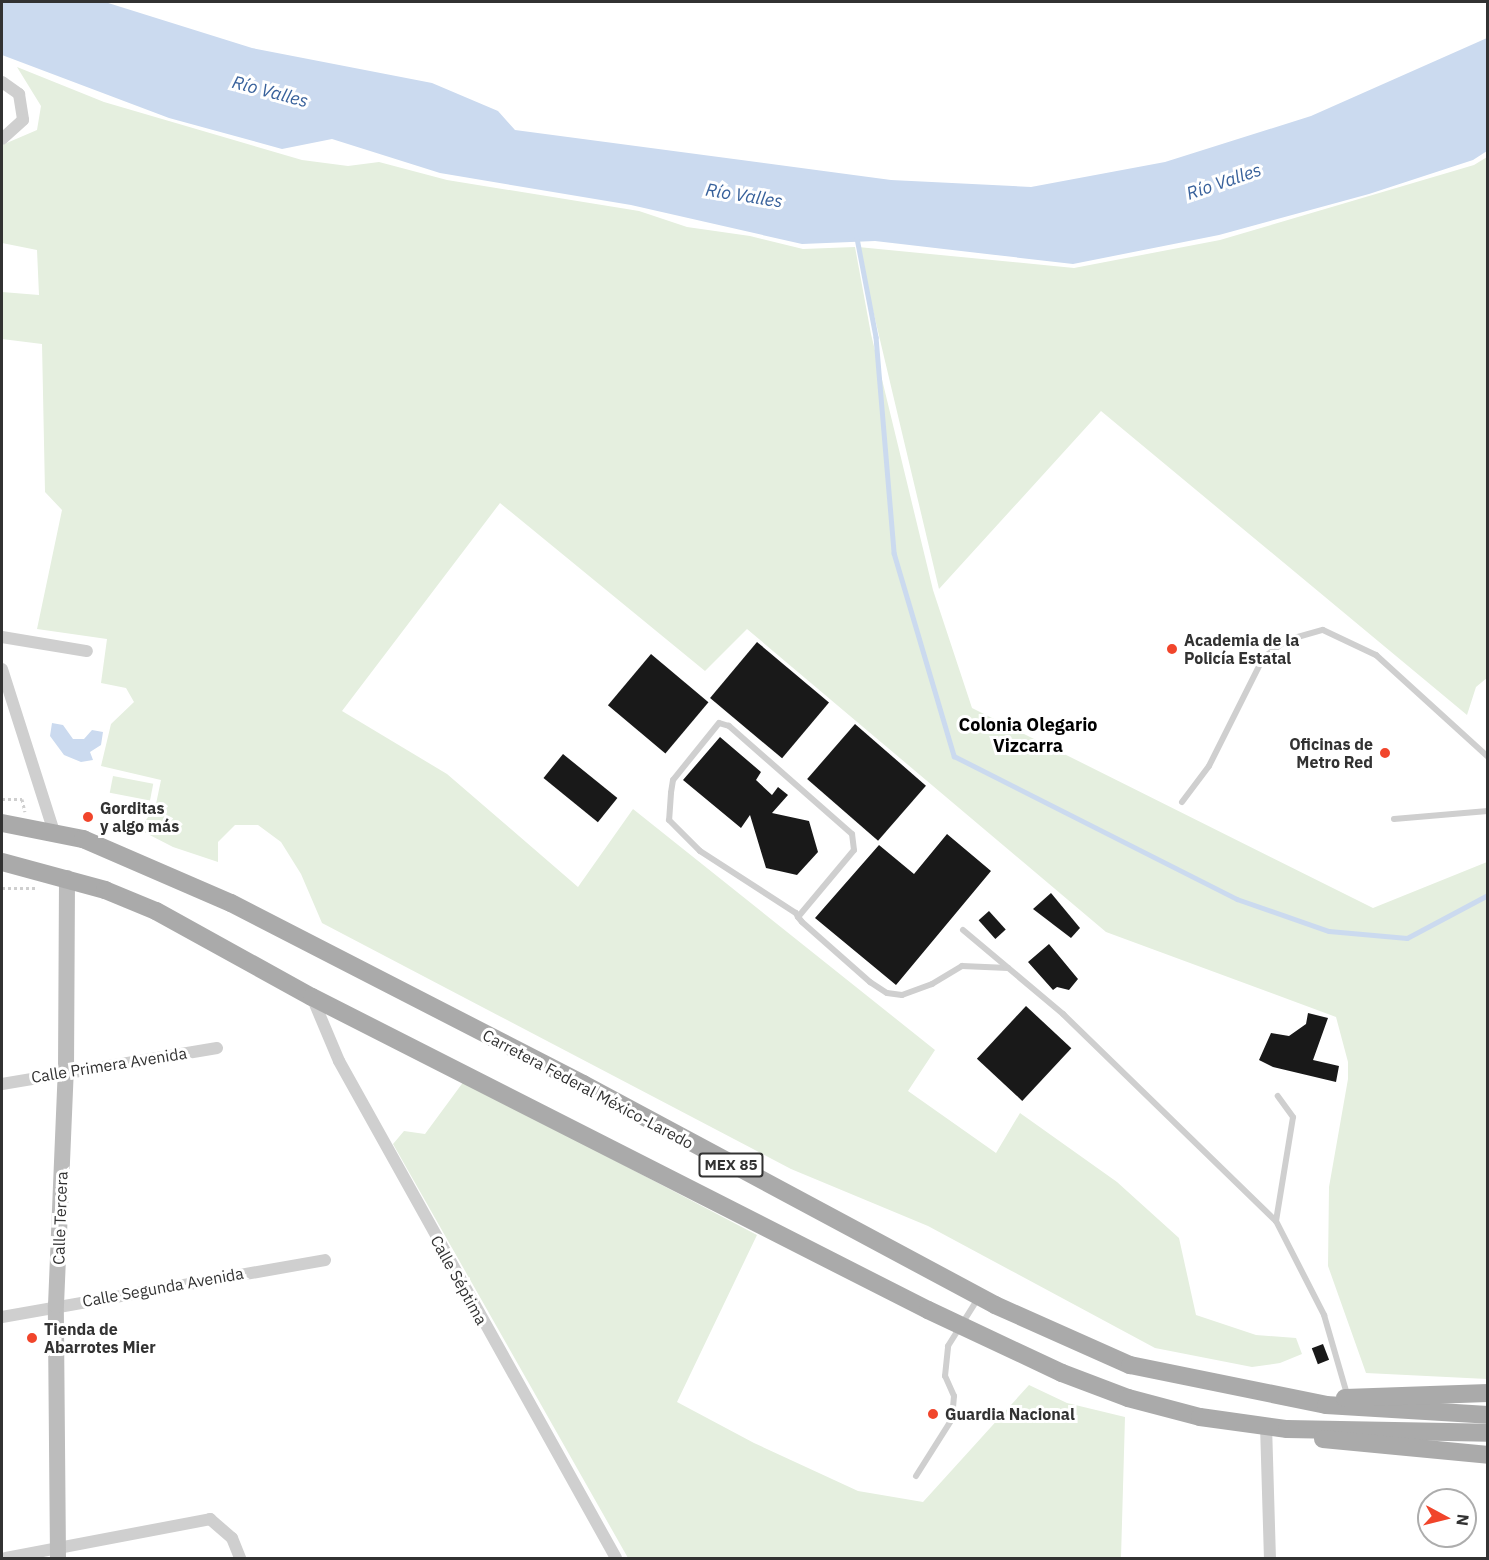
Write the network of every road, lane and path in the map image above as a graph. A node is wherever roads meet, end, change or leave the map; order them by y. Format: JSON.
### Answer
{"nodes":[{"id":1,"x":2,"y":82,"type":"edge"},
{"id":2,"x":2,"y":139,"type":"edge"},
{"id":3,"x":2,"y":637,"type":"edge"},
{"id":4,"x":87,"y":651,"type":"dead end"},
{"id":5,"x":2,"y":669,"type":"edge"},
{"id":6,"x":1488,"y":757,"type":"edge"},
{"id":7,"x":2,"y":799,"type":"edge"},
{"id":8,"x":22,"y":799,"type":"dead end"},
{"id":9,"x":1182,"y":802,"type":"dead end"},
{"id":10,"x":1488,"y":811,"type":"edge"},
{"id":11,"x":1394,"y":819,"type":"dead end"},
{"id":12,"x":2,"y":823,"type":"edge"},
{"id":13,"x":54,"y":832,"type":"junction"},
{"id":14,"x":2,"y":862,"type":"edge"},
{"id":15,"x":67,"y":878,"type":"junction"},
{"id":16,"x":2,"y":888,"type":"edge"},
{"id":17,"x":37,"y":890,"type":"dead end"},
{"id":18,"x":798,"y":916,"type":"junction"},
{"id":19,"x":963,"y":930,"type":"dead end"},
{"id":20,"x":1008,"y":968,"type":"junction"},
{"id":21,"x":312,"y":997,"type":"junction"},
{"id":22,"x":217,"y":1048,"type":"dead end"},
{"id":23,"x":66,"y":1071,"type":"junction"},
{"id":24,"x":2,"y":1084,"type":"edge"},
{"id":25,"x":1278,"y":1096,"type":"dead end"},
{"id":26,"x":1276,"y":1221,"type":"junction"},
{"id":27,"x":325,"y":1260,"type":"dead end"},
{"id":28,"x":979,"y":1297,"type":"junction"},
{"id":29,"x":56,"y":1305,"type":"junction"},
{"id":30,"x":2,"y":1317,"type":"edge"},
{"id":31,"x":963,"y":1327,"type":"junction"},
{"id":32,"x":1488,"y":1393,"type":"edge"},
{"id":33,"x":1287,"y":1398,"type":"junction"},
{"id":34,"x":1348,"y":1398,"type":"junction"},
{"id":35,"x":1488,"y":1415,"type":"edge"},
{"id":36,"x":1266,"y":1425,"type":"junction"},
{"id":37,"x":1287,"y":1429,"type":"junction"},
{"id":38,"x":1488,"y":1433,"type":"edge"},
{"id":39,"x":1488,"y":1455,"type":"edge"},
{"id":40,"x":916,"y":1476,"type":"dead end"},
{"id":41,"x":58,"y":1553,"type":"edge"},
{"id":42,"x":6,"y":1558,"type":"edge"},
{"id":43,"x":240,"y":1558,"type":"edge"},
{"id":44,"x":616,"y":1558,"type":"edge"},
{"id":45,"x":1270,"y":1558,"type":"edge"}],
"edges":[{"from":1,"to":2,"type":"street"},
{"from":3,"to":4,"type":"street"},
{"from":5,"to":13,"type":"street"},
{"from":6,"to":9,"type":"lane"},
{"from":7,"to":8,"type":"path"},
{"from":10,"to":11,"type":"lane"},
{"from":12,"to":13,"type":"main road","name":"Carretera Federal México-Laredo","number":"MEX 85"},
{"from":13,"to":28,"type":"main road","name":"Carretera Federal México-Laredo","number":"MEX 85"},
{"from":14,"to":15,"type":"main road","number":"MEX 85"},
{"from":15,"to":21,"type":"main road","number":"MEX 85"},
{"from":15,"to":23,"type":"street","name":"Calle Tercera"},
{"from":16,"to":17,"type":"path"},
{"from":18,"to":18,"type":"lane"},
{"from":18,"to":20,"type":"lane"},
{"from":19,"to":20,"type":"lane"},
{"from":20,"to":26,"type":"lane"},
{"from":21,"to":31,"type":"main road","number":"MEX 85"},
{"from":21,"to":44,"type":"street","name":"Calle Séptima"},
{"from":22,"to":23,"type":"street","name":"Calle Primera Avenida"},
{"from":23,"to":24,"type":"street","name":"Calle Primera Avenida"},
{"from":23,"to":29,"type":"street","name":"Calle Tercera"},
{"from":25,"to":26,"type":"lane"},
{"from":26,"to":34,"type":"lane"},
{"from":27,"to":29,"type":"street","name":"Calle Segunda Avenida"},
{"from":28,"to":31,"type":"lane"},
{"from":28,"to":33,"type":"main road","name":"Carretera Federal México-Laredo","number":"MEX 85"},
{"from":29,"to":30,"type":"street","name":"Calle Segunda Avenida"},
{"from":29,"to":41,"type":"street","name":"Calle Tercera"},
{"from":31,"to":36,"type":"main road","number":"MEX 85"},
{"from":31,"to":40,"type":"lane"},
{"from":32,"to":34,"type":"main road"},
{"from":33,"to":34,"type":"main road"},
{"from":33,"to":35,"type":"main road","name":"Carretera Federal México-Laredo","number":"MEX 85"},
{"from":36,"to":37,"type":"main road","number":"MEX 85"},
{"from":36,"to":45,"type":"street"},
{"from":37,"to":38,"type":"main road","number":"MEX 85"},
{"from":37,"to":39,"type":"main road"},
{"from":41,"to":42,"type":"street"},
{"from":41,"to":43,"type":"street"}]}
